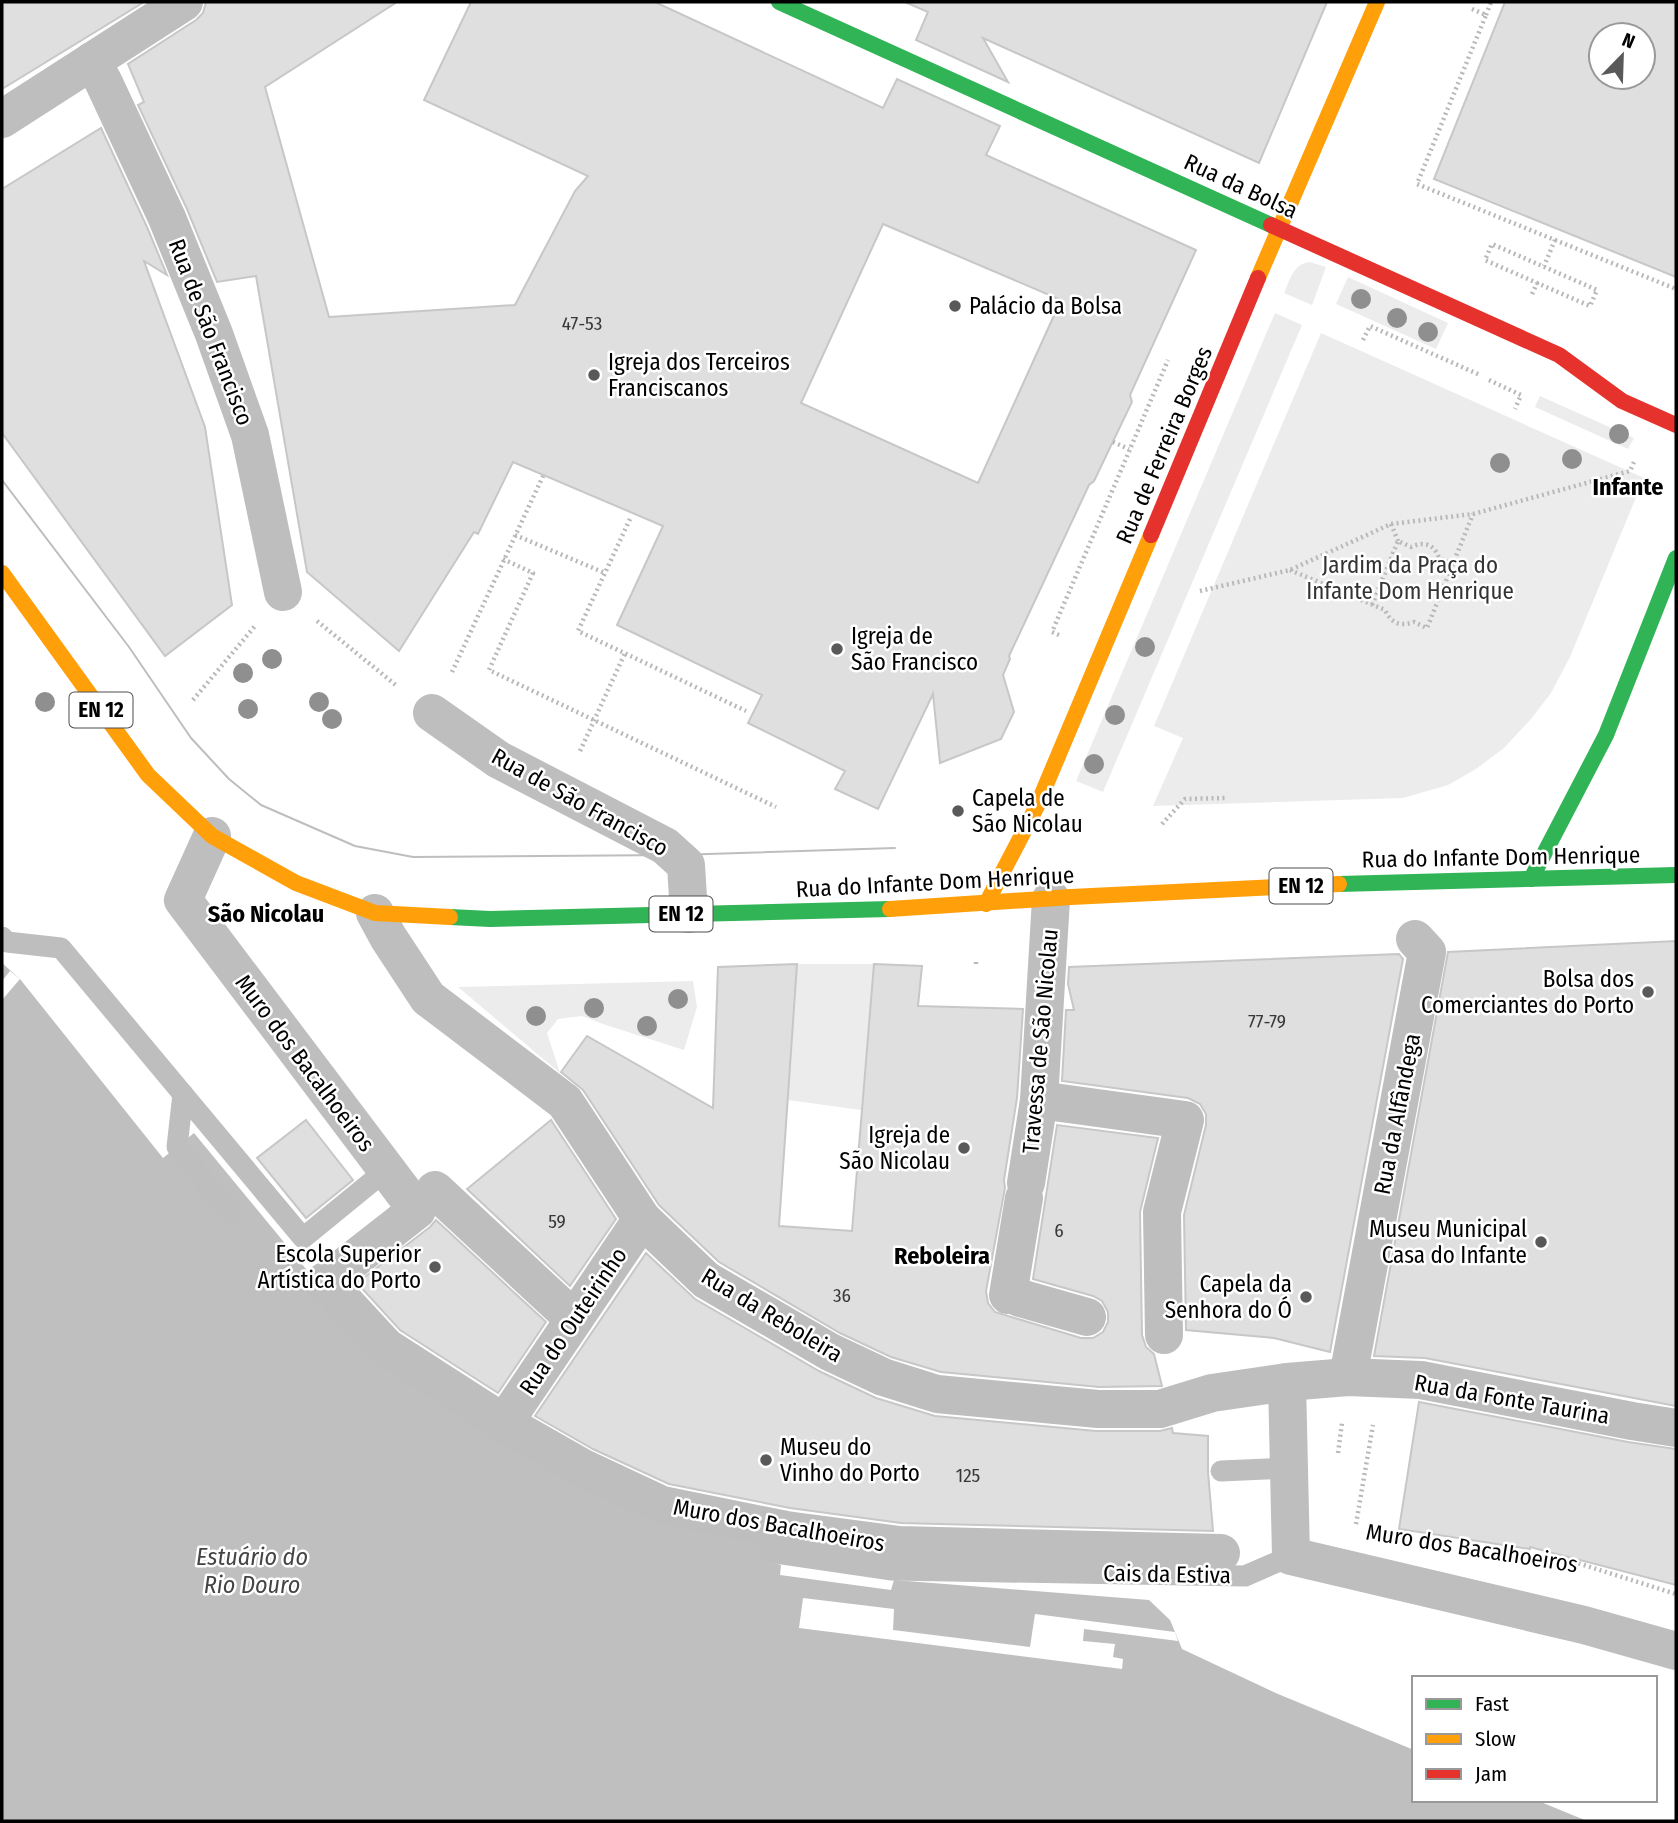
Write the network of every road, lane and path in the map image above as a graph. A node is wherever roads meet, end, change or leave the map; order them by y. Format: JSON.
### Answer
{"nodes":[{"id":1,"x":184,"y":2,"type":"edge"},
{"id":2,"x":779,"y":2,"type":"edge"},
{"id":3,"x":1377,"y":2,"type":"edge"},
{"id":4,"x":1491,"y":2,"type":"edge"},
{"id":5,"x":1472,"y":9,"type":"dead end"},
{"id":6,"x":1486,"y":15,"type":"junction"},
{"id":7,"x":98,"y":72,"type":"junction"},
{"id":8,"x":2,"y":119,"type":"edge"},
{"id":9,"x":1279,"y":229,"type":"junction"},
{"id":10,"x":1555,"y":240,"type":"junction"},
{"id":11,"x":1544,"y":267,"type":"junction"},
{"id":12,"x":1537,"y":283,"type":"junction"},
{"id":13,"x":1676,"y":289,"type":"edge"},
{"id":14,"x":1532,"y":295,"type":"dead end"},
{"id":15,"x":219,"y":306,"type":"dead end"},
{"id":16,"x":1363,"y":341,"type":"dead end"},
{"id":17,"x":1168,"y":360,"type":"dead end"},
{"id":18,"x":1480,"y":375,"type":"dead end"},
{"id":19,"x":1489,"y":380,"type":"dead end"},
{"id":20,"x":1515,"y":409,"type":"dead end"},
{"id":21,"x":1676,"y":425,"type":"edge"},
{"id":22,"x":1113,"y":442,"type":"dead end"},
{"id":23,"x":1129,"y":449,"type":"junction"},
{"id":24,"x":1634,"y":462,"type":"dead end"},
{"id":25,"x":543,"y":476,"type":"dead end"},
{"id":26,"x":1474,"y":514,"type":"junction"},
{"id":27,"x":630,"y":519,"type":"dead end"},
{"id":28,"x":1391,"y":524,"type":"junction"},
{"id":29,"x":515,"y":535,"type":"junction"},
{"id":30,"x":1398,"y":541,"type":"junction"},
{"id":31,"x":1676,"y":558,"type":"edge"},
{"id":32,"x":503,"y":559,"type":"junction"},
{"id":33,"x":1452,"y":564,"type":"junction"},
{"id":34,"x":1290,"y":569,"type":"junction"},
{"id":35,"x":2,"y":573,"type":"edge"},
{"id":36,"x":605,"y":573,"type":"junction"},
{"id":37,"x":1200,"y":591,"type":"dead end"},
{"id":38,"x":284,"y":592,"type":"joint"},
{"id":39,"x":1372,"y":605,"type":"junction"},
{"id":40,"x":1053,"y":629,"type":"dead end"},
{"id":41,"x":334,"y":636,"type":"dead end"},
{"id":42,"x":625,"y":653,"type":"junction"},
{"id":43,"x":450,"y":677,"type":"dead end"},
{"id":44,"x":194,"y":700,"type":"dead end"},
{"id":45,"x":746,"y":711,"type":"dead end"},
{"id":46,"x":432,"y":713,"type":"joint"},
{"id":47,"x":595,"y":719,"type":"junction"},
{"id":48,"x":578,"y":755,"type":"dead end"},
{"id":49,"x":1225,"y":798,"type":"dead end"},
{"id":50,"x":776,"y":807,"type":"dead end"},
{"id":51,"x":1162,"y":824,"type":"dead end"},
{"id":52,"x":212,"y":836,"type":"junction"},
{"id":53,"x":1676,"y":875,"type":"edge"},
{"id":54,"x":1531,"y":879,"type":"junction"},
{"id":55,"x":1051,"y":899,"type":"junction"},
{"id":56,"x":986,"y":904,"type":"junction"},
{"id":57,"x":375,"y":913,"type":"junction"},
{"id":58,"x":689,"y":914,"type":"junction"},
{"id":59,"x":2,"y":937,"type":"edge"},
{"id":60,"x":1415,"y":939,"type":"dead end"},
{"id":61,"x":183,"y":1094,"type":"junction"},
{"id":62,"x":1039,"y":1100,"type":"junction"},
{"id":63,"x":386,"y":1171,"type":"junction"},
{"id":64,"x":435,"y":1190,"type":"dead end"},
{"id":65,"x":231,"y":1214,"type":"dead end"},
{"id":66,"x":642,"y":1219,"type":"junction"},
{"id":67,"x":1092,"y":1318,"type":"dead end"},
{"id":68,"x":574,"y":1319,"type":"junction"},
{"id":69,"x":1164,"y":1335,"type":"dead end"},
{"id":70,"x":1348,"y":1377,"type":"junction"},
{"id":71,"x":1287,"y":1381,"type":"junction"},
{"id":72,"x":504,"y":1423,"type":"junction"},
{"id":73,"x":1676,"y":1428,"type":"edge"},
{"id":74,"x":1371,"y":1438,"type":"dead end"},
{"id":75,"x":1290,"y":1468,"type":"junction"},
{"id":76,"x":1221,"y":1471,"type":"dead end"},
{"id":77,"x":1356,"y":1529,"type":"dead end"},
{"id":78,"x":1450,"y":1543,"type":"dead end"},
{"id":79,"x":769,"y":1552,"type":"dead end"},
{"id":80,"x":1221,"y":1553,"type":"dead end"},
{"id":81,"x":1292,"y":1556,"type":"junction"},
{"id":82,"x":1676,"y":1594,"type":"edge"},
{"id":83,"x":1676,"y":1651,"type":"edge"}],
"edges":[{"from":1,"to":7,"type":"street"},
{"from":2,"to":9,"type":"main road","name":"Rua da Bolsa"},
{"from":3,"to":9,"type":"main road","name":"Rua de Ferreira Borges"},
{"from":4,"to":6,"type":"path"},
{"from":5,"to":6,"type":"path"},
{"from":6,"to":10,"type":"path"},
{"from":7,"to":8,"type":"street"},
{"from":7,"to":15,"type":"street","name":"Rua de São Francisco"},
{"from":7,"to":38,"type":"street","name":"Rua de São Francisco"},
{"from":9,"to":21,"type":"main road","name":"Rua da Bolsa"},
{"from":9,"to":56,"type":"main road","name":"Rua de Ferreira Borges"},
{"from":10,"to":11,"type":"path"},
{"from":10,"to":13,"type":"path"},
{"from":11,"to":12,"type":"path"},
{"from":11,"to":12,"type":"path"},
{"from":12,"to":14,"type":"path"},
{"from":16,"to":18,"type":"path"},
{"from":17,"to":23,"type":"path"},
{"from":19,"to":20,"type":"path"},
{"from":22,"to":23,"type":"path"},
{"from":23,"to":40,"type":"path"},
{"from":24,"to":26,"type":"path"},
{"from":25,"to":29,"type":"path"},
{"from":26,"to":28,"type":"path"},
{"from":26,"to":33,"type":"path"},
{"from":27,"to":36,"type":"path"},
{"from":28,"to":30,"type":"path"},
{"from":28,"to":34,"type":"path"},
{"from":29,"to":32,"type":"path"},
{"from":29,"to":36,"type":"path"},
{"from":30,"to":33,"type":"path"},
{"from":30,"to":39,"type":"path"},
{"from":31,"to":54,"type":"main road"},
{"from":32,"to":43,"type":"path"},
{"from":32,"to":47,"type":"path"},
{"from":33,"to":39,"type":"path"},
{"from":34,"to":37,"type":"path"},
{"from":34,"to":39,"type":"path"},
{"from":35,"to":52,"type":"main road","number":"EN 12"},
{"from":36,"to":42,"type":"path"},
{"from":38,"to":44,"type":"path"},
{"from":41,"to":46,"type":"path"},
{"from":42,"to":45,"type":"path"},
{"from":42,"to":47,"type":"path"},
{"from":46,"to":58,"type":"street","name":"Rua de São Francisco"},
{"from":47,"to":48,"type":"path"},
{"from":47,"to":50,"type":"path"},
{"from":49,"to":51,"type":"path"},
{"from":52,"to":57,"type":"main road","name":"Rua do Infante Dom Henrique","number":"EN 12"},
{"from":52,"to":63,"type":"street","name":"Muro dos Bacalhoeiros"},
{"from":53,"to":54,"type":"main road","name":"Rua do Infante Dom Henrique","number":"EN 12"},
{"from":54,"to":55,"type":"main road","name":"Rua do Infante Dom Henrique","number":"EN 12"},
{"from":55,"to":56,"type":"main road","name":"Rua do Infante Dom Henrique","number":"EN 12"},
{"from":55,"to":62,"type":"street","name":"Travessa de São Nicolau"},
{"from":56,"to":58,"type":"main road","name":"Rua do Infante Dom Henrique","number":"EN 12"},
{"from":57,"to":58,"type":"main road","name":"Rua do Infante Dom Henrique","number":"EN 12"},
{"from":57,"to":66,"type":"street","name":"Rua da Reboleira"},
{"from":59,"to":61,"type":"lane"},
{"from":60,"to":70,"type":"street","name":"Rua da Alfândega"},
{"from":61,"to":63,"type":"lane"},
{"from":61,"to":65,"type":"lane"},
{"from":62,"to":67,"type":"street","name":"Travessa de São Nicolau"},
{"from":62,"to":69,"type":"street"},
{"from":63,"to":72,"type":"street","name":"Muro dos Bacalhoeiros"},
{"from":64,"to":68,"type":"street"},
{"from":66,"to":68,"type":"street","name":"Rua do Outeirinho"},
{"from":66,"to":71,"type":"street","name":"Rua da Reboleira"},
{"from":68,"to":72,"type":"street","name":"Rua do Outeirinho"},
{"from":70,"to":71,"type":"street","name":"Rua da Fonte Taurina"},
{"from":70,"to":73,"type":"street","name":"Rua da Fonte Taurina"},
{"from":71,"to":75,"type":"street"},
{"from":72,"to":80,"type":"street","name":"Muro dos Bacalhoeiros"},
{"from":74,"to":77,"type":"path","name":"Muro dos Bacalhoeiros"},
{"from":75,"to":76,"type":"lane"},
{"from":75,"to":81,"type":"street"},
{"from":78,"to":82,"type":"path","name":"Muro dos Bacalhoeiros"},
{"from":79,"to":81,"type":"lane","name":"Cais da Estiva"},
{"from":81,"to":83,"type":"street"}]}
